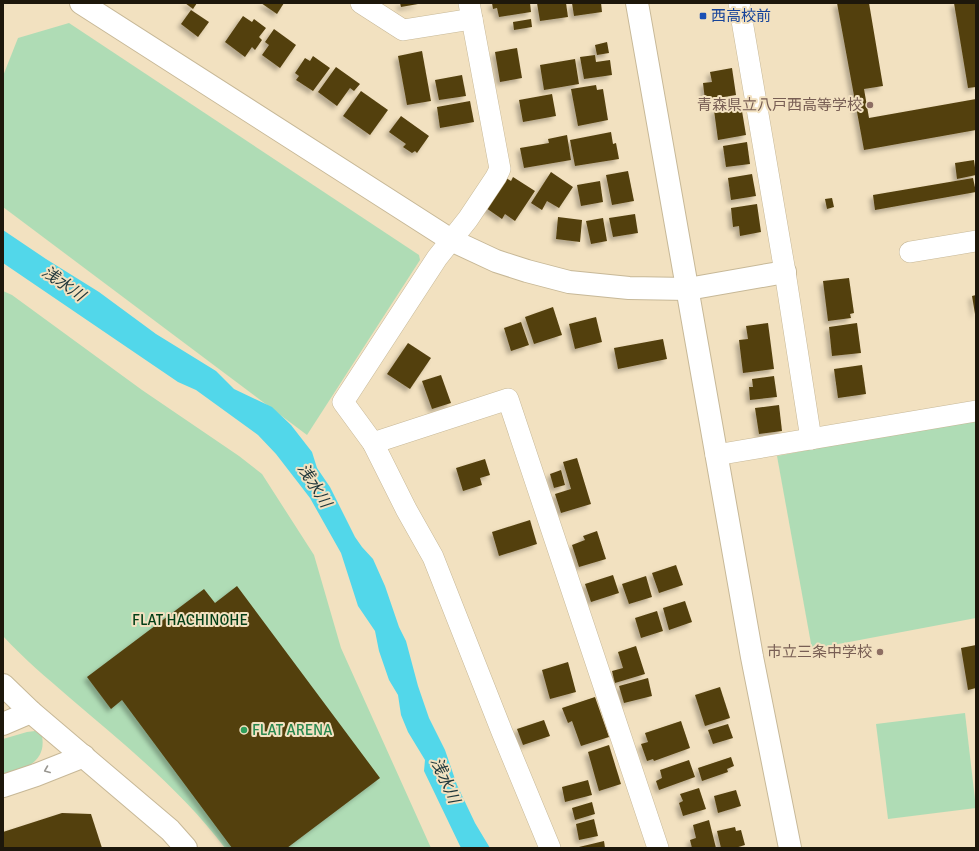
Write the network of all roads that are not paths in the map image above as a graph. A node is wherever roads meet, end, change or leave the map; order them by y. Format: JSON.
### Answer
{"nodes":[{"id":1,"x":81,"y":3,"type":"edge"},
{"id":2,"x":362,"y":3,"type":"edge"},
{"id":3,"x":637,"y":3,"type":"edge"},
{"id":4,"x":739,"y":3,"type":"edge"},
{"id":5,"x":470,"y":11,"type":"edge"},
{"id":6,"x":451,"y":240,"type":"junction"},
{"id":7,"x":976,"y":240,"type":"edge"},
{"id":8,"x":910,"y":252,"type":"dead end"},
{"id":9,"x":785,"y":272,"type":"junction"},
{"id":10,"x":688,"y":289,"type":"junction"},
{"id":11,"x":976,"y":411,"type":"edge"},
{"id":12,"x":811,"y":439,"type":"junction"},
{"id":13,"x":373,"y":443,"type":"junction"},
{"id":14,"x":716,"y":455,"type":"junction"},
{"id":15,"x":3,"y":685,"type":"edge"},
{"id":16,"x":31,"y":712,"type":"junction"},
{"id":17,"x":3,"y":724,"type":"edge"},
{"id":18,"x":84,"y":756,"type":"junction"},
{"id":19,"x":3,"y":786,"type":"edge"},
{"id":20,"x":186,"y":848,"type":"edge"},
{"id":21,"x":550,"y":848,"type":"edge"},
{"id":22,"x":658,"y":848,"type":"edge"},
{"id":23,"x":790,"y":848,"type":"edge"}],
"edges":[{"from":1,"to":6,"type":"street"},
{"from":2,"to":5,"type":"street"},
{"from":3,"to":10,"type":"street"},
{"from":4,"to":9,"type":"street"},
{"from":5,"to":6,"type":"street"},
{"from":6,"to":10,"type":"street"},
{"from":6,"to":13,"type":"street"},
{"from":7,"to":8,"type":"street"},
{"from":9,"to":10,"type":"street"},
{"from":9,"to":12,"type":"street"},
{"from":10,"to":14,"type":"street"},
{"from":11,"to":12,"type":"street"},
{"from":12,"to":14,"type":"street"},
{"from":13,"to":21,"type":"street"},
{"from":13,"to":22,"type":"street"},
{"from":14,"to":23,"type":"street"},
{"from":15,"to":16,"type":"street"},
{"from":16,"to":17,"type":"street"},
{"from":16,"to":18,"type":"street"},
{"from":18,"to":19,"type":"street","one_way":true},
{"from":18,"to":20,"type":"street"}]}
